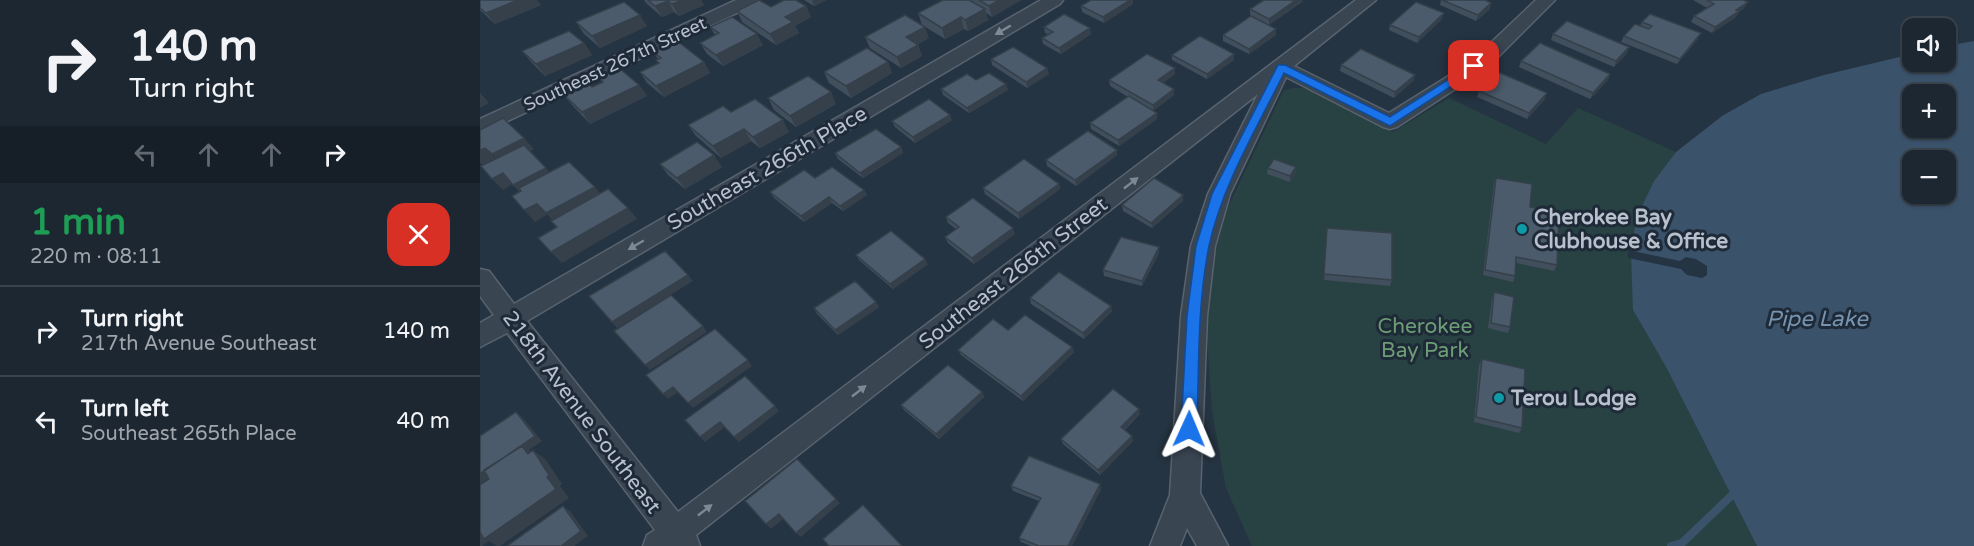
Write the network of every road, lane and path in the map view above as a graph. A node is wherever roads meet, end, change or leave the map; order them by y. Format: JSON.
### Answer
{"nodes":[{"id":1,"x":750,"y":0,"type":"edge"},
{"id":2,"x":1054,"y":0,"type":"edge"},
{"id":3,"x":1367,"y":0,"type":"edge"},
{"id":4,"x":1546,"y":0,"type":"edge"},
{"id":5,"x":1281,"y":67,"type":"junction"},
{"id":6,"x":480,"y":127,"type":"edge"},
{"id":7,"x":480,"y":278,"type":"edge"},
{"id":8,"x":510,"y":318,"type":"junction"},
{"id":9,"x":480,"y":336,"type":"edge"},
{"id":10,"x":1185,"y":495,"type":"junction"},
{"id":11,"x":673,"y":542,"type":"edge"},
{"id":12,"x":1165,"y":546,"type":"edge"},
{"id":13,"x":1213,"y":546,"type":"edge"}],
"edges":[{"from":1,"to":6,"type":"street","name":"Southeast 267th Street"},
{"from":2,"to":8,"type":"street","name":"Southeast 266th Place","one_way":true},
{"from":3,"to":5,"type":"street","name":"Southeast 266th Street"},
{"from":4,"to":5,"type":"street"},
{"from":5,"to":10,"type":"street"},
{"from":11,"to":5,"type":"street","name":"Southeast 266th Street","one_way":true},
{"from":7,"to":8,"type":"street","name":"218th Avenue Southeast"},
{"from":8,"to":9,"type":"street","name":"Southeast 266th Place"},
{"from":8,"to":11,"type":"street","name":"218th Avenue Southeast"},
{"from":10,"to":12,"type":"street"},
{"from":10,"to":13,"type":"street"}]}
